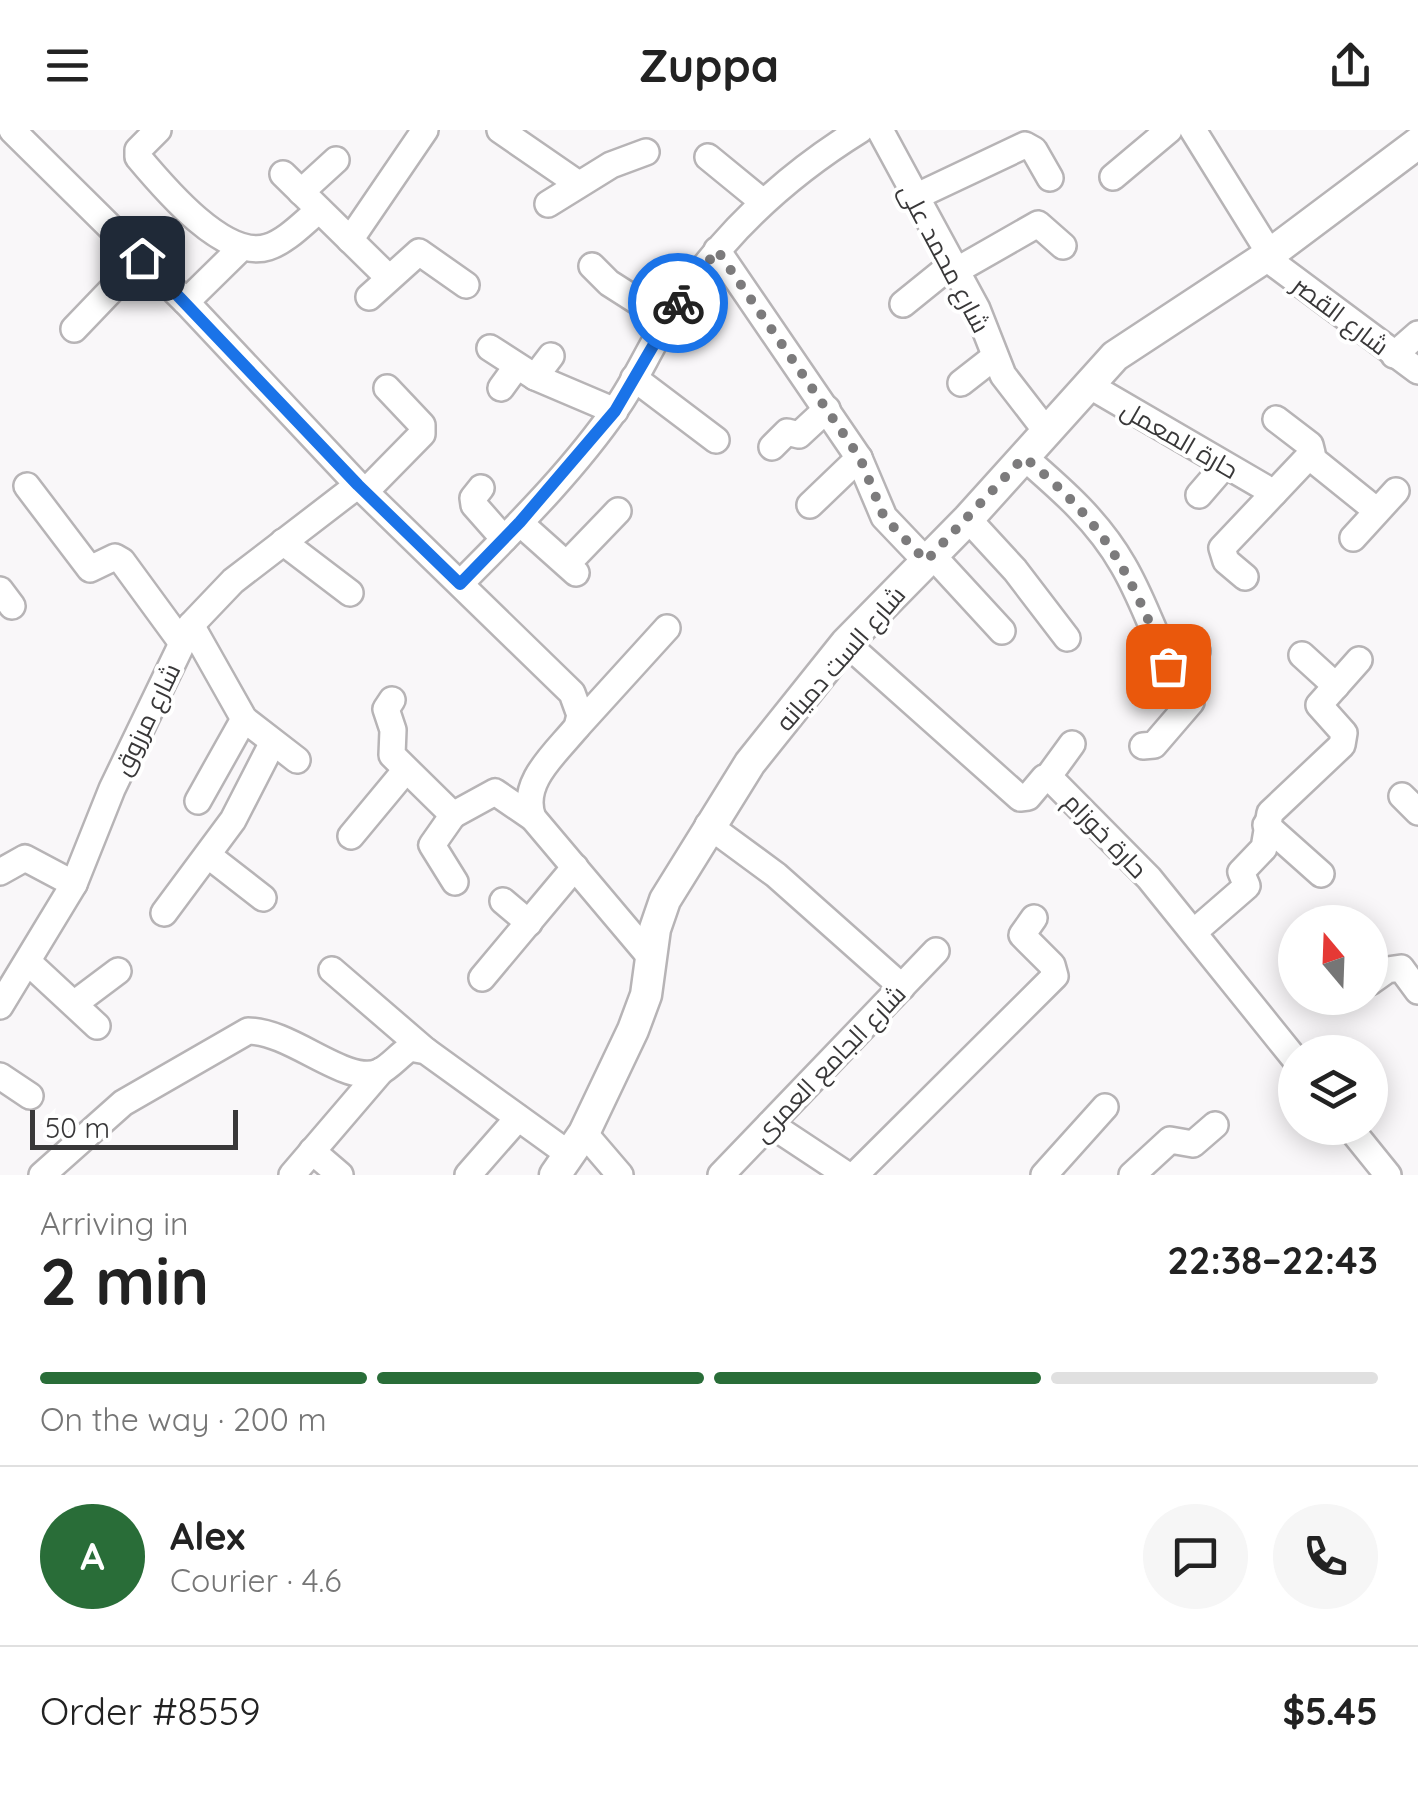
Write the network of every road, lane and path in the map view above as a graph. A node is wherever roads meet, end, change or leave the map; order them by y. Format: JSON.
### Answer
{"nodes":[{"id":1,"x":12,"y":130,"type":"edge"},
{"id":2,"x":158,"y":130,"type":"edge"},
{"id":3,"x":425,"y":130,"type":"edge"},
{"id":4,"x":860,"y":130,"type":"edge"},
{"id":5,"x":880,"y":130,"type":"edge"},
{"id":6,"x":1168,"y":130,"type":"edge"},
{"id":7,"x":1193,"y":130,"type":"edge"},
{"id":8,"x":514,"y":134,"type":"edge"},
{"id":9,"x":1415,"y":150,"type":"edge"},
{"id":10,"x":646,"y":152,"type":"dead end"},
{"id":11,"x":708,"y":158,"type":"dead end"},
{"id":12,"x":336,"y":160,"type":"dead end"},
{"id":13,"x":1113,"y":177,"type":"dead end"},
{"id":14,"x":1050,"y":178,"type":"dead end"},
{"id":15,"x":578,"y":182,"type":"junction"},
{"id":16,"x":301,"y":192,"type":"junction"},
{"id":17,"x":913,"y":198,"type":"junction"},
{"id":18,"x":762,"y":202,"type":"junction"},
{"id":19,"x":548,"y":204,"type":"dead end"},
{"id":20,"x":350,"y":240,"type":"junction"},
{"id":21,"x":1063,"y":246,"type":"dead end"},
{"id":22,"x":240,"y":248,"type":"junction"},
{"id":23,"x":717,"y":250,"type":"junction"},
{"id":24,"x":1267,"y":255,"type":"junction"},
{"id":25,"x":142,"y":258,"type":"junction"},
{"id":26,"x":592,"y":266,"type":"dead end"},
{"id":27,"x":952,"y":269,"type":"junction"},
{"id":28,"x":389,"y":278,"type":"junction"},
{"id":29,"x":466,"y":284,"type":"dead end"},
{"id":30,"x":368,"y":297,"type":"dead end"},
{"id":31,"x":186,"y":302,"type":"junction"},
{"id":32,"x":903,"y":304,"type":"dead end"},
{"id":33,"x":667,"y":320,"type":"junction"},
{"id":34,"x":74,"y":329,"type":"dead end"},
{"id":35,"x":1418,"y":334,"type":"edge"},
{"id":36,"x":490,"y":348,"type":"dead end"},
{"id":37,"x":1394,"y":355,"type":"junction"},
{"id":38,"x":551,"y":356,"type":"dead end"},
{"id":39,"x":993,"y":358,"type":"junction"},
{"id":40,"x":1418,"y":371,"type":"edge"},
{"id":41,"x":526,"y":372,"type":"junction"},
{"id":42,"x":634,"y":378,"type":"junction"},
{"id":43,"x":962,"y":383,"type":"dead end"},
{"id":44,"x":1088,"y":384,"type":"junction"},
{"id":45,"x":387,"y":388,"type":"dead end"},
{"id":46,"x":502,"y":388,"type":"dead end"},
{"id":47,"x":826,"y":409,"type":"junction"},
{"id":48,"x":615,"y":411,"type":"junction"},
{"id":49,"x":1276,"y":419,"type":"dead end"},
{"id":50,"x":1046,"y":432,"type":"junction"},
{"id":51,"x":716,"y":440,"type":"dead end"},
{"id":52,"x":772,"y":446,"type":"dead end"},
{"id":53,"x":1310,"y":456,"type":"junction"},
{"id":54,"x":1024,"y":457,"type":"junction"},
{"id":55,"x":860,"y":458,"type":"junction"},
{"id":56,"x":1224,"y":466,"type":"junction"},
{"id":57,"x":27,"y":486,"type":"dead end"},
{"id":58,"x":362,"y":488,"type":"junction"},
{"id":59,"x":481,"y":488,"type":"dead end"},
{"id":60,"x":1396,"y":490,"type":"dead end"},
{"id":61,"x":1274,"y":493,"type":"junction"},
{"id":62,"x":1199,"y":495,"type":"dead end"},
{"id":63,"x":810,"y":505,"type":"dead end"},
{"id":64,"x":618,"y":511,"type":"dead end"},
{"id":65,"x":1377,"y":511,"type":"junction"},
{"id":66,"x":968,"y":520,"type":"junction"},
{"id":67,"x":512,"y":531,"type":"junction"},
{"id":68,"x":1353,"y":538,"type":"dead end"},
{"id":69,"x":283,"y":542,"type":"junction"},
{"id":70,"x":929,"y":558,"type":"junction"},
{"id":71,"x":1246,"y":577,"type":"dead end"},
{"id":72,"x":460,"y":584,"type":"junction"},
{"id":73,"x":350,"y":592,"type":"dead end"},
{"id":74,"x":667,"y":628,"type":"dead end"},
{"id":75,"x":1002,"y":631,"type":"dead end"},
{"id":76,"x":187,"y":634,"type":"junction"},
{"id":77,"x":1067,"y":638,"type":"dead end"},
{"id":78,"x":846,"y":642,"type":"junction"},
{"id":79,"x":1197,"y":651,"type":"dead end"},
{"id":80,"x":1302,"y":655,"type":"dead end"},
{"id":81,"x":1358,"y":660,"type":"dead end"},
{"id":82,"x":1173,"y":676,"type":"junction"},
{"id":83,"x":1336,"y":686,"type":"junction"},
{"id":84,"x":392,"y":700,"type":"dead end"},
{"id":85,"x":244,"y":719,"type":"junction"},
{"id":86,"x":576,"y":726,"type":"junction"},
{"id":87,"x":272,"y":744,"type":"junction"},
{"id":88,"x":1072,"y":744,"type":"dead end"},
{"id":89,"x":1143,"y":746,"type":"dead end"},
{"id":90,"x":297,"y":760,"type":"dead end"},
{"id":91,"x":405,"y":770,"type":"junction"},
{"id":92,"x":1048,"y":778,"type":"junction"},
{"id":93,"x":198,"y":800,"type":"dead end"},
{"id":94,"x":453,"y":814,"type":"junction"},
{"id":95,"x":533,"y":818,"type":"junction"},
{"id":96,"x":1266,"y":825,"type":"junction"},
{"id":97,"x":708,"y":826,"type":"junction"},
{"id":98,"x":351,"y":836,"type":"dead end"},
{"id":99,"x":209,"y":856,"type":"junction"},
{"id":100,"x":575,"y":867,"type":"junction"},
{"id":101,"x":0,"y":872,"type":"edge"},
{"id":102,"x":1321,"y":874,"type":"dead end"},
{"id":103,"x":456,"y":882,"type":"dead end"},
{"id":104,"x":74,"y":884,"type":"junction"},
{"id":105,"x":263,"y":898,"type":"dead end"},
{"id":106,"x":503,"y":901,"type":"dead end"},
{"id":107,"x":164,"y":913,"type":"dead end"},
{"id":108,"x":1034,"y":918,"type":"dead end"},
{"id":109,"x":529,"y":922,"type":"junction"},
{"id":110,"x":1194,"y":932,"type":"junction"},
{"id":111,"x":936,"y":951,"type":"dead end"},
{"id":112,"x":652,"y":959,"type":"junction"},
{"id":113,"x":28,"y":962,"type":"junction"},
{"id":114,"x":332,"y":970,"type":"dead end"},
{"id":115,"x":1388,"y":970,"type":"edge"},
{"id":116,"x":118,"y":971,"type":"dead end"},
{"id":117,"x":482,"y":978,"type":"dead end"},
{"id":118,"x":902,"y":987,"type":"junction"},
{"id":119,"x":1418,"y":991,"type":"edge"},
{"id":120,"x":74,"y":1004,"type":"junction"},
{"id":121,"x":0,"y":1006,"type":"edge"},
{"id":122,"x":96,"y":1026,"type":"dead end"},
{"id":123,"x":1278,"y":1038,"type":"edge"},
{"id":124,"x":426,"y":1051,"type":"junction"},
{"id":125,"x":380,"y":1071,"type":"junction"},
{"id":126,"x":0,"y":1076,"type":"edge"},
{"id":127,"x":30,"y":1096,"type":"dead end"},
{"id":128,"x":1106,"y":1108,"type":"dead end"},
{"id":129,"x":518,"y":1118,"type":"junction"},
{"id":130,"x":770,"y":1124,"type":"junction"},
{"id":131,"x":1215,"y":1125,"type":"dead end"},
{"id":132,"x":1362,"y":1145,"type":"edge"},
{"id":133,"x":312,"y":1151,"type":"junction"},
{"id":134,"x":570,"y":1154,"type":"edge"},
{"id":135,"x":1381,"y":1172,"type":"edge"},
{"id":136,"x":42,"y":1175,"type":"edge"},
{"id":137,"x":292,"y":1175,"type":"edge"},
{"id":138,"x":340,"y":1175,"type":"edge"},
{"id":139,"x":468,"y":1175,"type":"edge"},
{"id":140,"x":620,"y":1175,"type":"edge"},
{"id":141,"x":721,"y":1175,"type":"edge"},
{"id":142,"x":847,"y":1175,"type":"edge"},
{"id":143,"x":855,"y":1175,"type":"edge"},
{"id":144,"x":1044,"y":1175,"type":"edge"},
{"id":145,"x":1132,"y":1175,"type":"edge"}],
"edges":[{"from":1,"to":25,"type":"street"},
{"from":2,"to":22,"type":"street"},
{"from":3,"to":20,"type":"street"},
{"from":4,"to":18,"type":"street"},
{"from":5,"to":17,"type":"street","name":"شارع محمد على"},
{"from":6,"to":13,"type":"street"},
{"from":7,"to":24,"type":"street","name":"شارع القصر"},
{"from":8,"to":15,"type":"street"},
{"from":9,"to":24,"type":"street","name":"شارع الست دميانه"},
{"from":10,"to":15,"type":"street"},
{"from":11,"to":18,"type":"street"},
{"from":12,"to":16,"type":"street"},
{"from":14,"to":17,"type":"street"},
{"from":15,"to":19,"type":"street"},
{"from":16,"to":20,"type":"street"},
{"from":16,"to":22,"type":"street"},
{"from":17,"to":27,"type":"street","name":"شارع محمد على"},
{"from":18,"to":23,"type":"street"},
{"from":20,"to":28,"type":"street"},
{"from":21,"to":27,"type":"street"},
{"from":22,"to":31,"type":"street"},
{"from":23,"to":33,"type":"street"},
{"from":23,"to":47,"type":"street"},
{"from":24,"to":37,"type":"street","name":"شارع القصر"},
{"from":24,"to":44,"type":"street","name":"شارع الست دميانه"},
{"from":25,"to":31,"type":"street"},
{"from":25,"to":34,"type":"street"},
{"from":26,"to":33,"type":"street"},
{"from":27,"to":32,"type":"street"},
{"from":27,"to":39,"type":"street","name":"شارع محمد على"},
{"from":28,"to":29,"type":"street"},
{"from":28,"to":30,"type":"street"},
{"from":31,"to":58,"type":"street"},
{"from":33,"to":42,"type":"street"},
{"from":35,"to":37,"type":"street"},
{"from":36,"to":41,"type":"street"},
{"from":37,"to":40,"type":"street","name":"شارع القصر"},
{"from":38,"to":41,"type":"street"},
{"from":39,"to":43,"type":"street"},
{"from":39,"to":50,"type":"street","name":"شارع محمد على"},
{"from":41,"to":46,"type":"street"},
{"from":41,"to":48,"type":"street"},
{"from":42,"to":48,"type":"street"},
{"from":42,"to":51,"type":"street"},
{"from":44,"to":50,"type":"street","name":"شارع الست دميانه"},
{"from":44,"to":56,"type":"street","name":"حارة المعمل"},
{"from":45,"to":58,"type":"street","name":"شارع مرزوق"},
{"from":47,"to":52,"type":"street"},
{"from":47,"to":55,"type":"street"},
{"from":48,"to":67,"type":"street"},
{"from":49,"to":53,"type":"street"},
{"from":50,"to":54,"type":"street","name":"شارع الست دميانه"},
{"from":53,"to":61,"type":"street"},
{"from":53,"to":65,"type":"street"},
{"from":54,"to":66,"type":"street","name":"شارع الست دميانه"},
{"from":54,"to":82,"type":"street"},
{"from":55,"to":63,"type":"street"},
{"from":55,"to":70,"type":"street"},
{"from":56,"to":61,"type":"street","name":"حارة المعمل"},
{"from":56,"to":62,"type":"street"},
{"from":57,"to":76,"type":"street"},
{"from":58,"to":69,"type":"street","name":"شارع مرزوق"},
{"from":58,"to":72,"type":"street"},
{"from":59,"to":67,"type":"street"},
{"from":60,"to":65,"type":"street"},
{"from":61,"to":71,"type":"street"},
{"from":64,"to":67,"type":"street"},
{"from":65,"to":68,"type":"street"},
{"from":66,"to":70,"type":"street","name":"شارع الست دميانه"},
{"from":66,"to":77,"type":"street"},
{"from":67,"to":72,"type":"street"},
{"from":69,"to":73,"type":"street"},
{"from":69,"to":76,"type":"street","name":"شارع مرزوق"},
{"from":70,"to":75,"type":"street"},
{"from":70,"to":78,"type":"street","name":"شارع الست دميانه"},
{"from":72,"to":86,"type":"street"},
{"from":74,"to":86,"type":"street"},
{"from":76,"to":85,"type":"street"},
{"from":76,"to":104,"type":"street","name":"شارع مرزوق"},
{"from":78,"to":92,"type":"street","name":"حارة خوزام"},
{"from":78,"to":97,"type":"street","name":"شارع الست دميانه"},
{"from":79,"to":82,"type":"street"},
{"from":80,"to":83,"type":"street"},
{"from":81,"to":83,"type":"street"},
{"from":82,"to":89,"type":"street"},
{"from":83,"to":96,"type":"street"},
{"from":84,"to":91,"type":"street"},
{"from":85,"to":87,"type":"street"},
{"from":85,"to":93,"type":"street"},
{"from":86,"to":95,"type":"street"},
{"from":87,"to":90,"type":"street"},
{"from":87,"to":99,"type":"street"},
{"from":88,"to":92,"type":"street"},
{"from":91,"to":94,"type":"street"},
{"from":91,"to":98,"type":"street"},
{"from":92,"to":110,"type":"street","name":"حارة خوزام"},
{"from":94,"to":95,"type":"street"},
{"from":94,"to":103,"type":"street"},
{"from":95,"to":100,"type":"street"},
{"from":96,"to":102,"type":"street"},
{"from":96,"to":110,"type":"street"},
{"from":97,"to":112,"type":"street","name":"شارع الست دميانه"},
{"from":97,"to":118,"type":"street"},
{"from":99,"to":105,"type":"street"},
{"from":99,"to":107,"type":"street"},
{"from":100,"to":109,"type":"street"},
{"from":100,"to":112,"type":"street"},
{"from":101,"to":104,"type":"street"},
{"from":104,"to":113,"type":"street","name":"شارع مرزوق"},
{"from":106,"to":109,"type":"street"},
{"from":108,"to":143,"type":"street"},
{"from":109,"to":117,"type":"street"},
{"from":110,"to":123,"type":"street","name":"حارة خوزام"},
{"from":111,"to":118,"type":"street","name":"شارع الجامع العمرى"},
{"from":112,"to":134,"type":"street","name":"شارع الست دميانه"},
{"from":113,"to":120,"type":"street"},
{"from":113,"to":121,"type":"street","name":"شارع مرزوق"},
{"from":114,"to":124,"type":"street"},
{"from":115,"to":119,"type":"street"},
{"from":116,"to":120,"type":"street"},
{"from":118,"to":130,"type":"street","name":"شارع الجامع العمرى"},
{"from":120,"to":122,"type":"street"},
{"from":124,"to":125,"type":"street"},
{"from":124,"to":129,"type":"street"},
{"from":125,"to":133,"type":"street"},
{"from":125,"to":136,"type":"street"},
{"from":126,"to":127,"type":"street"},
{"from":128,"to":144,"type":"street"},
{"from":129,"to":134,"type":"street"},
{"from":129,"to":139,"type":"street"},
{"from":130,"to":141,"type":"street","name":"شارع الجامع العمرى"},
{"from":130,"to":142,"type":"street"},
{"from":131,"to":145,"type":"street"},
{"from":132,"to":135,"type":"street"},
{"from":133,"to":137,"type":"street"},
{"from":133,"to":138,"type":"street"},
{"from":134,"to":140,"type":"street"}]}
